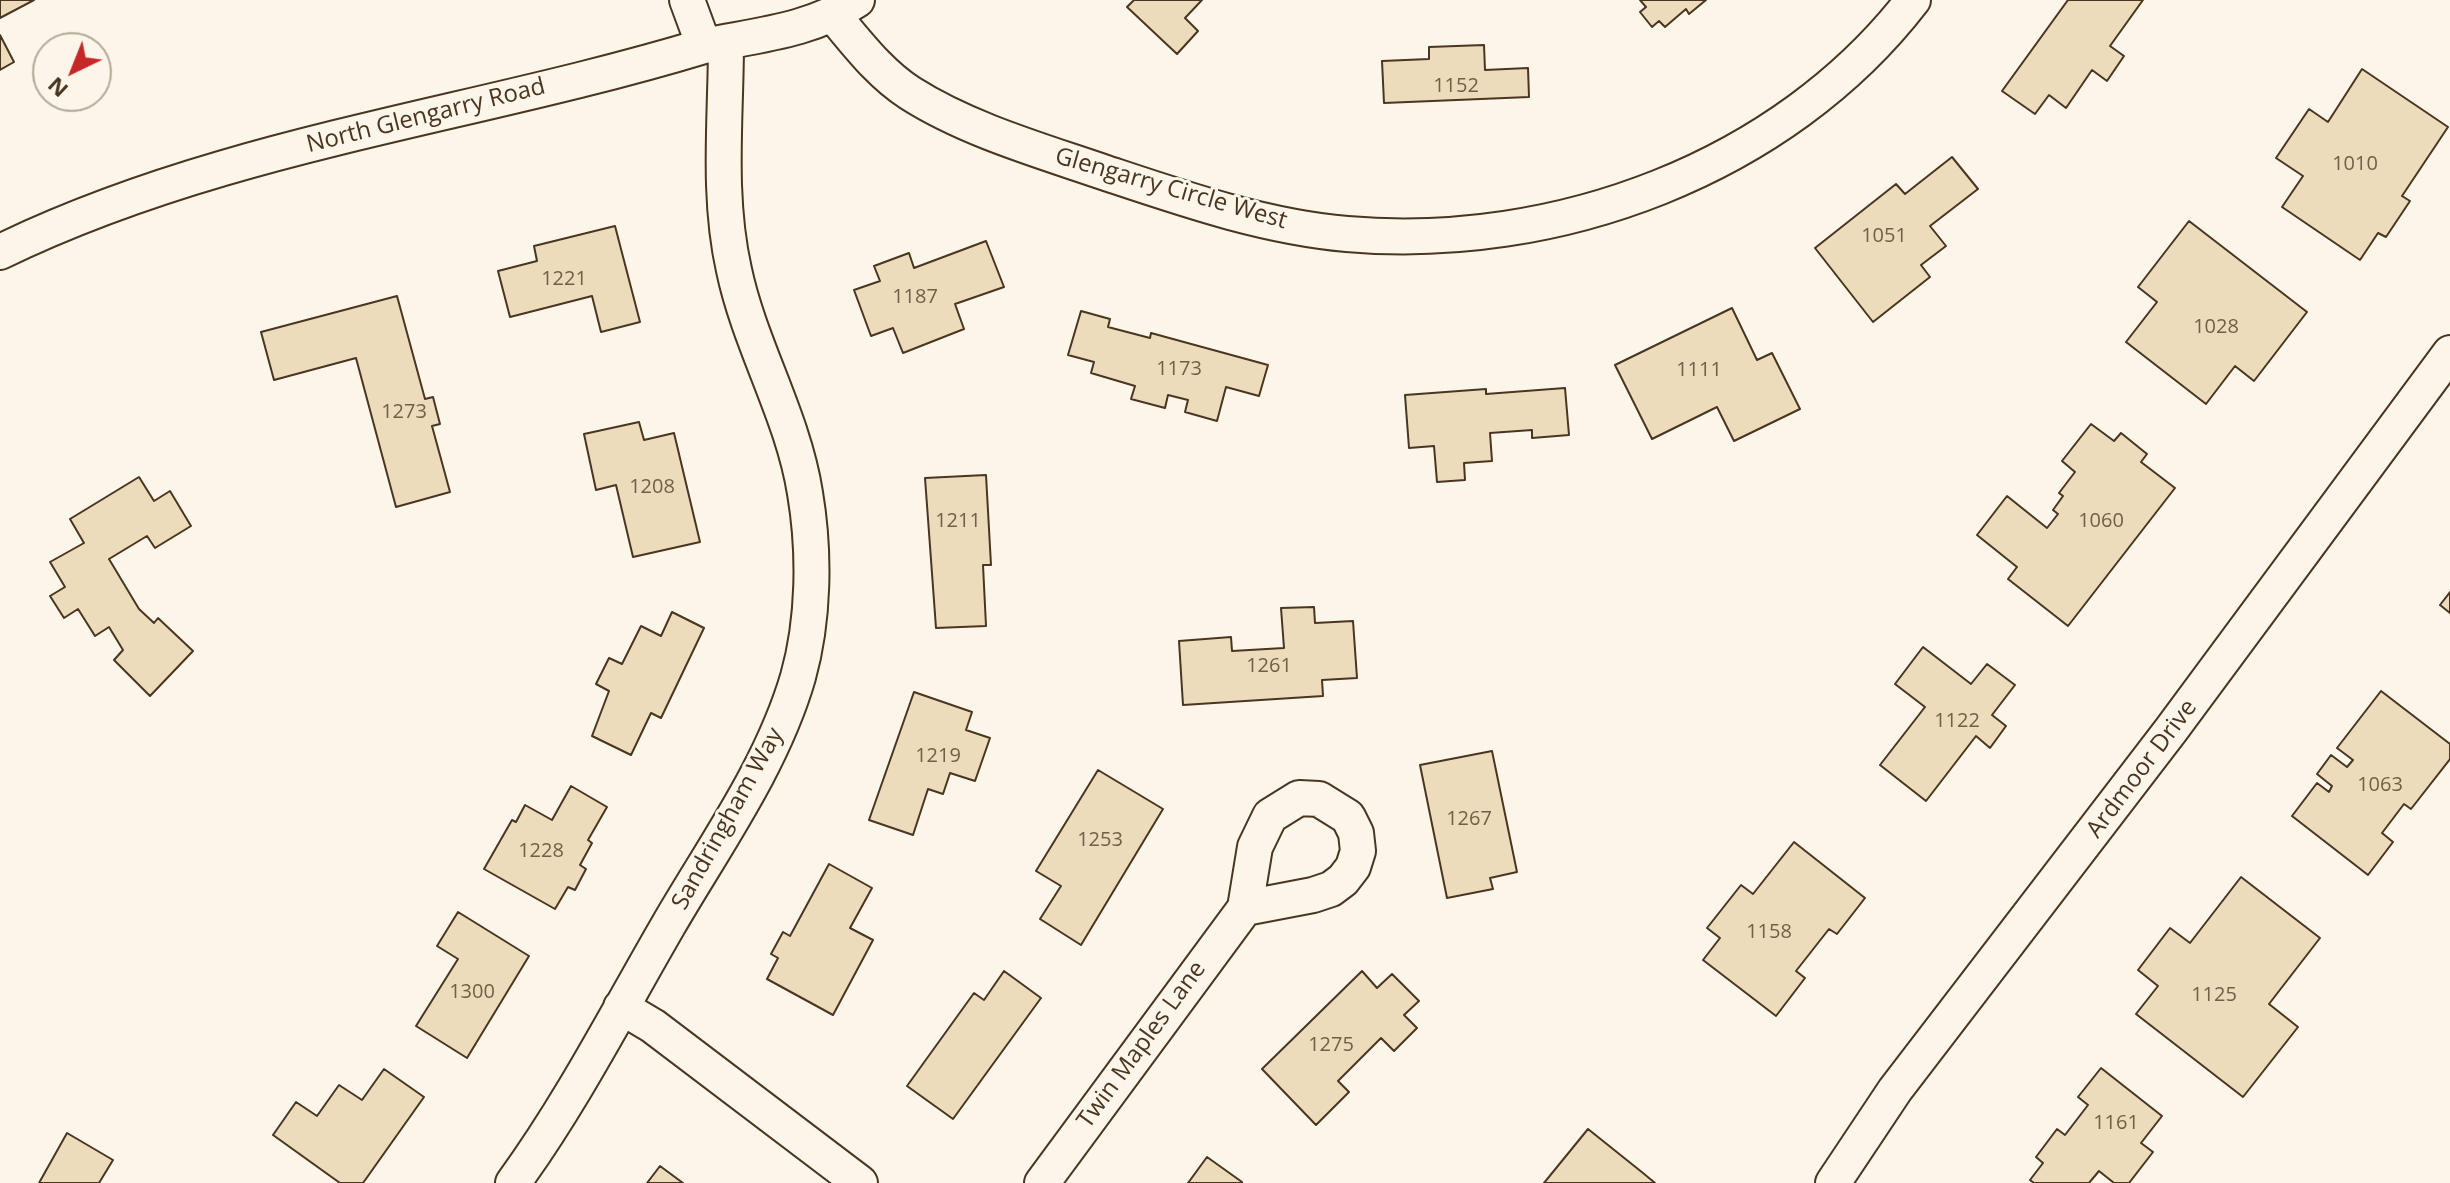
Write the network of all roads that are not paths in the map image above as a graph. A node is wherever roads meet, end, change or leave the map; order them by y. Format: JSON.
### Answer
{"nodes":[{"id":1,"x":687,"y":0,"type":"edge"},
{"id":2,"x":1913,"y":0,"type":"edge"},
{"id":3,"x":845,"y":8,"type":"edge"},
{"id":4,"x":715,"y":44,"type":"junction"},
{"id":5,"x":0,"y":252,"type":"edge"},
{"id":6,"x":2450,"y":353,"type":"edge"},
{"id":7,"x":1245,"y":908,"type":"dead end"},
{"id":8,"x":621,"y":1007,"type":"junction"},
{"id":9,"x":513,"y":1183,"type":"edge"},
{"id":10,"x":860,"y":1183,"type":"edge"},
{"id":11,"x":1042,"y":1183,"type":"edge"},
{"id":12,"x":1833,"y":1183,"type":"edge"}],
"edges":[{"from":1,"to":4,"type":"street"},
{"from":2,"to":3,"type":"street","name":"Glengarry Circle West"},
{"from":3,"to":4,"type":"street","name":"North Glengarry Road"},
{"from":4,"to":5,"type":"street","name":"North Glengarry Road"},
{"from":4,"to":8,"type":"street","name":"Sandringham Way"},
{"from":6,"to":12,"type":"street","name":"Ardmoor Drive"},
{"from":7,"to":11,"type":"street","name":"Twin Maples Lane"},
{"from":8,"to":9,"type":"street","name":"Sandringham Way"},
{"from":8,"to":10,"type":"street"}]}
